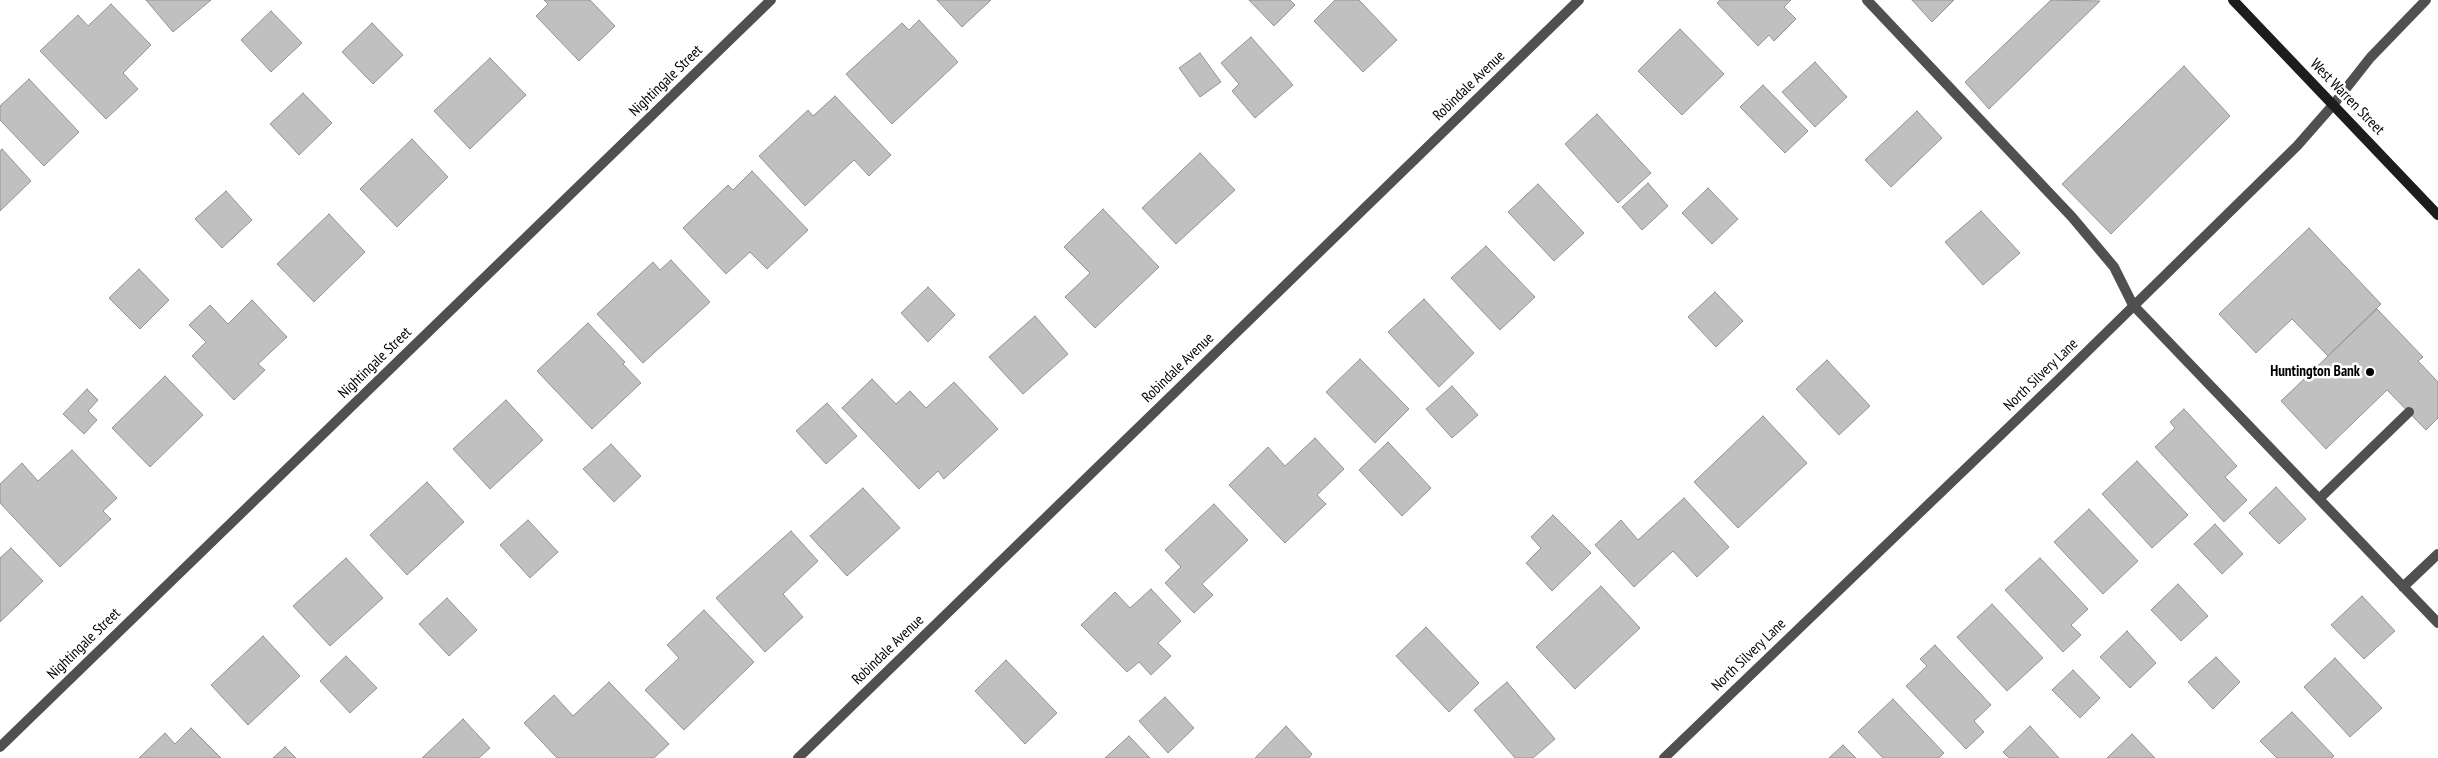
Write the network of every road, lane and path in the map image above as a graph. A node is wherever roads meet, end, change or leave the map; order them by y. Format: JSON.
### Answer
{"nodes":[{"id":1,"x":771,"y":0,"type":"edge"},
{"id":2,"x":1579,"y":0,"type":"edge"},
{"id":3,"x":1867,"y":0,"type":"edge"},
{"id":4,"x":2234,"y":0,"type":"edge"},
{"id":5,"x":2426,"y":0,"type":"edge"},
{"id":6,"x":2333,"y":105,"type":"junction"},
{"id":7,"x":2438,"y":215,"type":"edge"},
{"id":8,"x":2134,"y":305,"type":"junction"},
{"id":9,"x":2409,"y":412,"type":"dead end"},
{"id":10,"x":2319,"y":499,"type":"junction"},
{"id":11,"x":2438,"y":554,"type":"edge"},
{"id":12,"x":2403,"y":587,"type":"junction"},
{"id":13,"x":2438,"y":623,"type":"edge"},
{"id":14,"x":0,"y":747,"type":"edge"},
{"id":15,"x":798,"y":758,"type":"edge"},
{"id":16,"x":1664,"y":758,"type":"edge"}],
"edges":[{"from":1,"to":14,"type":"street","name":"Nightingale Street"},
{"from":2,"to":15,"type":"street","name":"Robindale Avenue"},
{"from":3,"to":8,"type":"street"},
{"from":4,"to":6,"type":"main road","name":"West Warren Street"},
{"from":5,"to":6,"type":"street","name":"North Silvery Lane"},
{"from":6,"to":7,"type":"main road","name":"West Warren Street"},
{"from":6,"to":8,"type":"street","name":"North Silvery Lane"},
{"from":8,"to":10,"type":"street"},
{"from":8,"to":16,"type":"street","name":"North Silvery Lane"},
{"from":9,"to":10,"type":"street"},
{"from":10,"to":12,"type":"street"},
{"from":11,"to":12,"type":"street"},
{"from":12,"to":13,"type":"street"}]}
